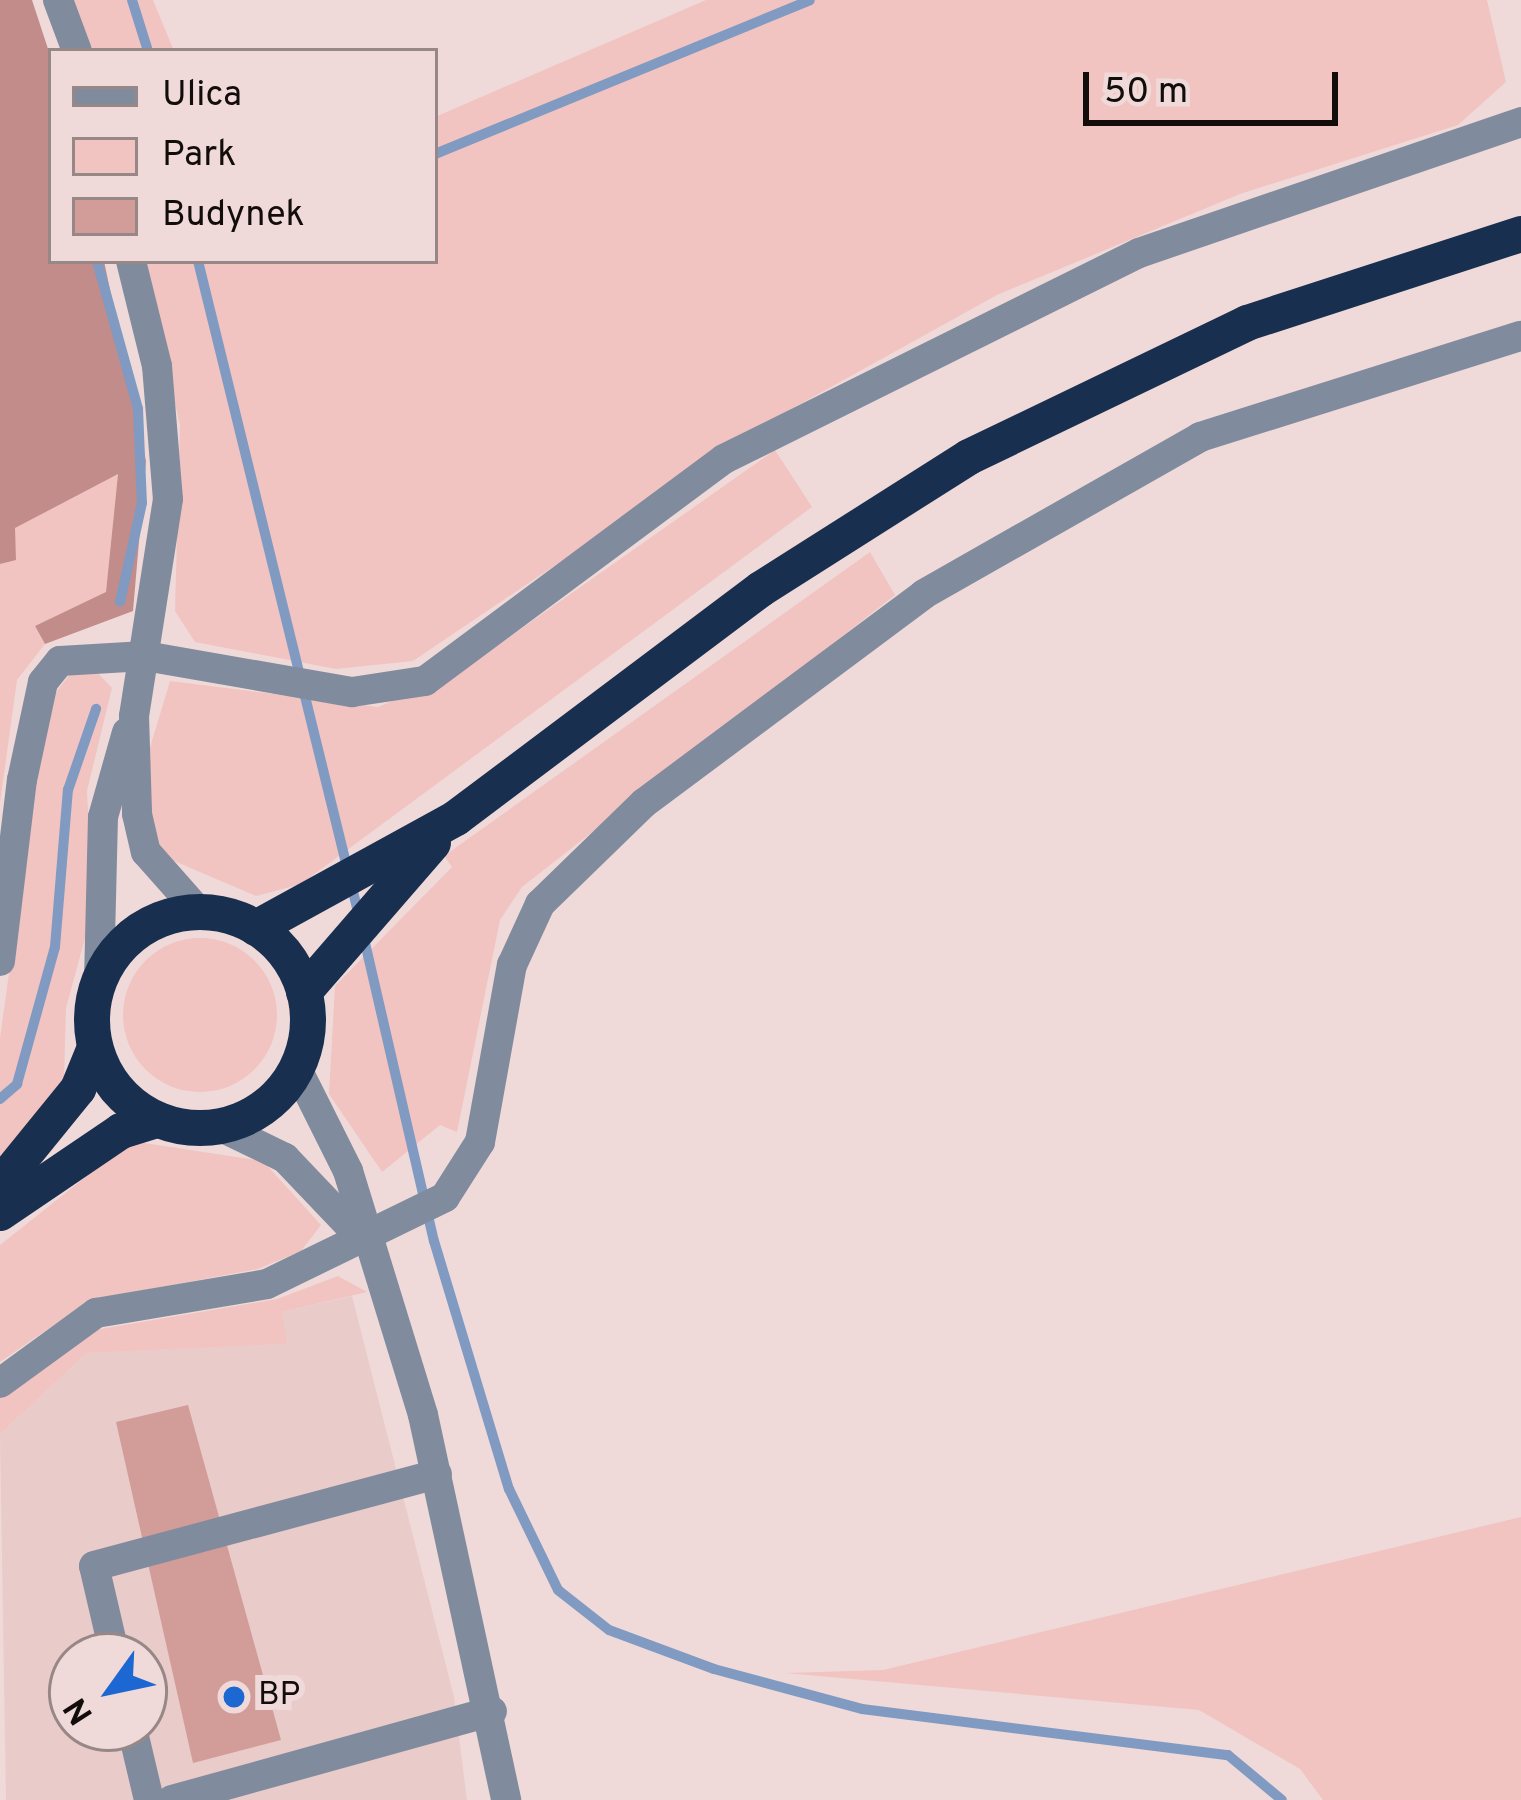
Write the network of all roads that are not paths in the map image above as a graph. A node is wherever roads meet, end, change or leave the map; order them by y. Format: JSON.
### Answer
{"nodes":[{"id":1,"x":58,"y":0,"type":"edge"},
{"id":2,"x":76,"y":48,"type":"edge"},
{"id":3,"x":1521,"y":122,"type":"edge"},
{"id":4,"x":1521,"y":234,"type":"edge"},
{"id":5,"x":132,"y":264,"type":"edge"},
{"id":6,"x":1521,"y":336,"type":"edge"},
{"id":7,"x":145,"y":656,"type":"junction"},
{"id":8,"x":134,"y":716,"type":"junction"},
{"id":9,"x":392,"y":870,"type":"junction"},
{"id":10,"x":199,"y":912,"type":"junction"},
{"id":11,"x":256,"y":928,"type":"junction"},
{"id":12,"x":0,"y":961,"type":"edge"},
{"id":13,"x":99,"y":980,"type":"junction"},
{"id":14,"x":304,"y":992,"type":"junction"},
{"id":15,"x":94,"y":1050,"type":"junction"},
{"id":16,"x":297,"y":1069,"type":"junction"},
{"id":17,"x":157,"y":1120,"type":"junction"},
{"id":18,"x":221,"y":1127,"type":"junction"},
{"id":19,"x":0,"y":1185,"type":"edge"},
{"id":20,"x":0,"y":1213,"type":"edge"},
{"id":21,"x":367,"y":1243,"type":"junction"},
{"id":22,"x":0,"y":1383,"type":"edge"},
{"id":23,"x":437,"y":1474,"type":"junction"},
{"id":24,"x":109,"y":1632,"type":"edge"},
{"id":25,"x":492,"y":1711,"type":"junction"},
{"id":26,"x":138,"y":1752,"type":"edge"},
{"id":27,"x":149,"y":1800,"type":"edge"},
{"id":28,"x":172,"y":1800,"type":"edge"},
{"id":29,"x":506,"y":1800,"type":"edge"}],
"edges":[{"from":1,"to":2,"type":"street"},
{"from":3,"to":7,"type":"street"},
{"from":4,"to":9,"type":"highway"},
{"from":5,"to":7,"type":"street"},
{"from":6,"to":21,"type":"street"},
{"from":7,"to":8,"type":"street"},
{"from":7,"to":12,"type":"street"},
{"from":8,"to":10,"type":"street"},
{"from":8,"to":13,"type":"street"},
{"from":9,"to":11,"type":"highway"},
{"from":9,"to":14,"type":"highway"},
{"from":10,"to":11,"type":"highway"},
{"from":10,"to":13,"type":"highway"},
{"from":11,"to":14,"type":"highway"},
{"from":13,"to":15,"type":"highway"},
{"from":14,"to":16,"type":"highway"},
{"from":15,"to":17,"type":"highway"},
{"from":15,"to":19,"type":"highway"},
{"from":16,"to":18,"type":"highway"},
{"from":16,"to":21,"type":"street"},
{"from":17,"to":18,"type":"highway"},
{"from":17,"to":20,"type":"highway"},
{"from":18,"to":21,"type":"street"},
{"from":21,"to":22,"type":"street"},
{"from":21,"to":23,"type":"street"},
{"from":23,"to":24,"type":"street"},
{"from":23,"to":25,"type":"street"},
{"from":25,"to":28,"type":"street"},
{"from":25,"to":29,"type":"street"},
{"from":26,"to":27,"type":"street"}]}
